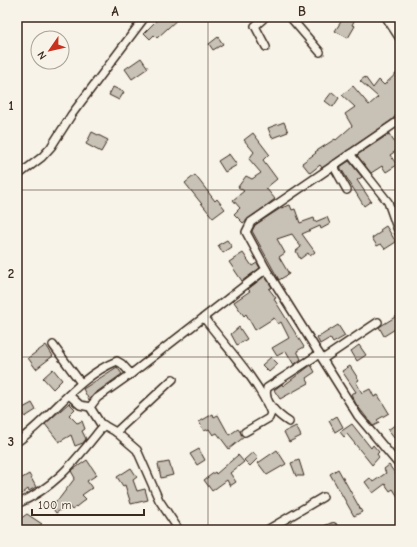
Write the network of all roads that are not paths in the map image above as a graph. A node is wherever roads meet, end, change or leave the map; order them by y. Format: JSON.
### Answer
{"nodes":[{"id":1,"x":145,"y":17,"type":"edge"},
{"id":2,"x":290,"y":17,"type":"edge"},
{"id":3,"x":387,"y":17,"type":"edge"},
{"id":4,"x":264,"y":18,"type":"edge"},
{"id":5,"x":400,"y":37,"type":"edge"},
{"id":6,"x":266,"y":46,"type":"dead end"},
{"id":7,"x":320,"y":52,"type":"dead end"},
{"id":8,"x":400,"y":120,"type":"edge"},
{"id":9,"x":350,"y":154,"type":"junction"},
{"id":10,"x":333,"y":165,"type":"junction"},
{"id":11,"x":17,"y":176,"type":"edge"},
{"id":12,"x":347,"y":190,"type":"dead end"},
{"id":13,"x":400,"y":236,"type":"edge"},
{"id":14,"x":266,"y":269,"type":"junction"},
{"id":15,"x":204,"y":318,"type":"junction"},
{"id":16,"x":378,"y":322,"type":"dead end"},
{"id":17,"x":53,"y":345,"type":"dead end"},
{"id":18,"x":321,"y":356,"type":"junction"},
{"id":19,"x":131,"y":374,"type":"junction"},
{"id":20,"x":173,"y":379,"type":"dead end"},
{"id":21,"x":81,"y":383,"type":"junction"},
{"id":22,"x":70,"y":396,"type":"junction"},
{"id":23,"x":90,"y":407,"type":"junction"},
{"id":24,"x":289,"y":422,"type":"dead end"},
{"id":25,"x":104,"y":425,"type":"junction"},
{"id":26,"x":116,"y":432,"type":"junction"},
{"id":27,"x":245,"y":432,"type":"dead end"},
{"id":28,"x":17,"y":442,"type":"edge"},
{"id":29,"x":400,"y":466,"type":"edge"},
{"id":30,"x":323,"y":498,"type":"dead end"},
{"id":31,"x":17,"y":502,"type":"edge"},
{"id":32,"x":178,"y":530,"type":"edge"},
{"id":33,"x":267,"y":530,"type":"edge"}],
"edges":[{"from":1,"to":11,"type":"street"},
{"from":2,"to":7,"type":"street"},
{"from":3,"to":5,"type":"street"},
{"from":4,"to":6,"type":"street"},
{"from":8,"to":9,"type":"street"},
{"from":9,"to":10,"type":"street"},
{"from":9,"to":13,"type":"street"},
{"from":10,"to":12,"type":"street"},
{"from":10,"to":14,"type":"street"},
{"from":14,"to":15,"type":"street"},
{"from":14,"to":18,"type":"street"},
{"from":15,"to":19,"type":"street"},
{"from":15,"to":27,"type":"street"},
{"from":16,"to":18,"type":"street"},
{"from":17,"to":21,"type":"street"},
{"from":18,"to":24,"type":"street"},
{"from":18,"to":29,"type":"street"},
{"from":19,"to":21,"type":"street"},
{"from":19,"to":23,"type":"street"},
{"from":20,"to":26,"type":"street"},
{"from":21,"to":22,"type":"street"},
{"from":22,"to":23,"type":"street"},
{"from":22,"to":28,"type":"street"},
{"from":23,"to":25,"type":"street"},
{"from":25,"to":26,"type":"street"},
{"from":25,"to":31,"type":"street"},
{"from":26,"to":32,"type":"street"},
{"from":30,"to":33,"type":"street"}]}
